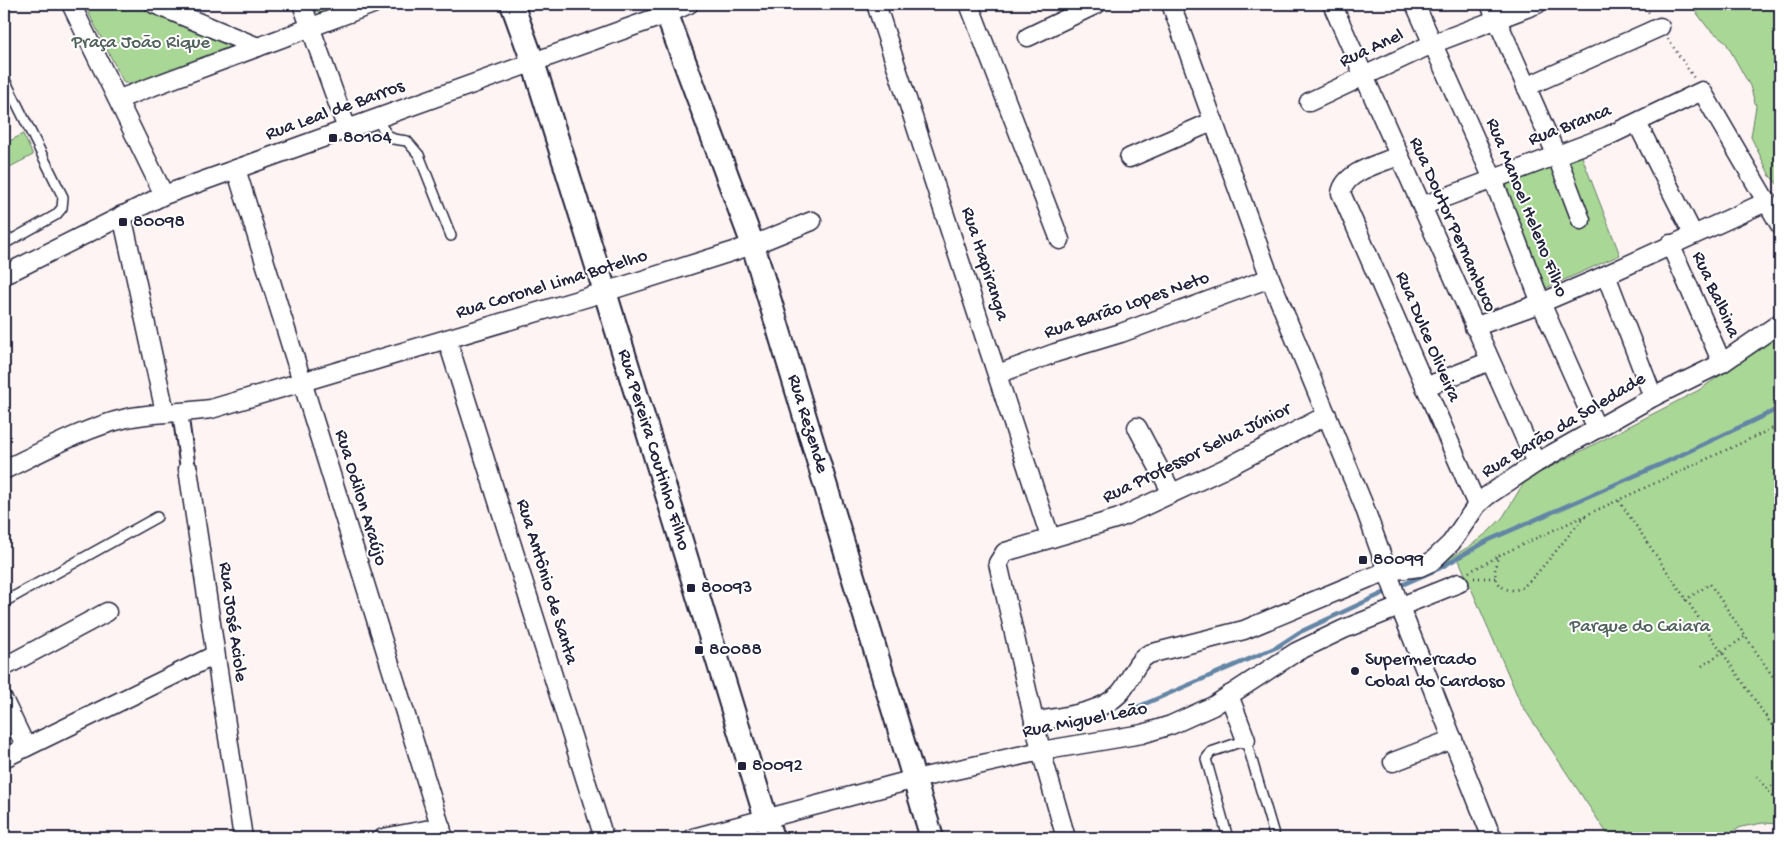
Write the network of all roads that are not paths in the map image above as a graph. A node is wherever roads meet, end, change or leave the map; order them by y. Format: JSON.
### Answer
{"nodes":[{"id":1,"x":71,"y":4,"type":"edge"},
{"id":2,"x":154,"y":4,"type":"edge"},
{"id":3,"x":302,"y":4,"type":"edge"},
{"id":4,"x":373,"y":4,"type":"edge"},
{"id":5,"x":512,"y":4,"type":"edge"},
{"id":6,"x":688,"y":4,"type":"edge"},
{"id":7,"x":876,"y":4,"type":"edge"},
{"id":8,"x":969,"y":4,"type":"edge"},
{"id":9,"x":1097,"y":4,"type":"edge"},
{"id":10,"x":1171,"y":4,"type":"edge"},
{"id":11,"x":1332,"y":4,"type":"edge"},
{"id":12,"x":1415,"y":4,"type":"edge"},
{"id":13,"x":1490,"y":4,"type":"edge"},
{"id":14,"x":1537,"y":4,"type":"edge"},
{"id":15,"x":665,"y":9,"type":"edge"},
{"id":16,"x":1497,"y":20,"type":"junction"},
{"id":17,"x":311,"y":27,"type":"junction"},
{"id":18,"x":1660,"y":27,"type":"road end"},
{"id":19,"x":1028,"y":37,"type":"dead end"},
{"id":20,"x":1432,"y":44,"type":"junction"},
{"id":21,"x":258,"y":47,"type":"junction"},
{"id":22,"x":533,"y":62,"type":"junction"},
{"id":23,"x":1363,"y":76,"type":"junction"},
{"id":24,"x":4,"y":78,"type":"edge"},
{"id":25,"x":1526,"y":87,"type":"junction"},
{"id":26,"x":119,"y":99,"type":"junction"},
{"id":27,"x":1309,"y":102,"type":"dead end"},
{"id":28,"x":376,"y":119,"type":"junction"},
{"id":29,"x":1214,"y":121,"type":"junction"},
{"id":30,"x":1638,"y":123,"type":"junction"},
{"id":31,"x":347,"y":129,"type":"junction"},
{"id":32,"x":1556,"y":154,"type":"junction"},
{"id":33,"x":1398,"y":156,"type":"junction"},
{"id":34,"x":1129,"y":158,"type":"dead end"},
{"id":35,"x":236,"y":169,"type":"junction"},
{"id":36,"x":1493,"y":179,"type":"junction"},
{"id":37,"x":164,"y":195,"type":"junction"},
{"id":38,"x":1768,"y":201,"type":"junction"},
{"id":39,"x":1422,"y":206,"type":"junction"},
{"id":40,"x":122,"y":215,"type":"junction"},
{"id":41,"x":1581,"y":220,"type":"dead end"},
{"id":42,"x":812,"y":221,"type":"dead end"},
{"id":43,"x":1780,"y":225,"type":"edge"},
{"id":44,"x":1693,"y":234,"type":"junction"},
{"id":45,"x":451,"y":236,"type":"dead end"},
{"id":46,"x":1060,"y":240,"type":"dead end"},
{"id":47,"x":4,"y":244,"type":"edge"},
{"id":48,"x":1670,"y":244,"type":"junction"},
{"id":49,"x":752,"y":245,"type":"junction"},
{"id":50,"x":4,"y":275,"type":"edge"},
{"id":51,"x":1606,"y":275,"type":"junction"},
{"id":52,"x":1270,"y":278,"type":"junction"},
{"id":53,"x":605,"y":292,"type":"junction"},
{"id":54,"x":1542,"y":303,"type":"junction"},
{"id":55,"x":1780,"y":323,"type":"edge"},
{"id":56,"x":1474,"y":327,"type":"junction"},
{"id":57,"x":447,"y":339,"type":"junction"},
{"id":58,"x":1490,"y":362,"type":"junction"},
{"id":59,"x":1722,"y":363,"type":"junction"},
{"id":60,"x":998,"y":374,"type":"junction"},
{"id":61,"x":302,"y":382,"type":"junction"},
{"id":62,"x":1425,"y":387,"type":"junction"},
{"id":63,"x":1653,"y":397,"type":"junction"},
{"id":64,"x":173,"y":412,"type":"junction"},
{"id":65,"x":1327,"y":415,"type":"junction"},
{"id":66,"x":1137,"y":427,"type":"dead end"},
{"id":67,"x":1597,"y":429,"type":"junction"},
{"id":68,"x":1536,"y":463,"type":"junction"},
{"id":69,"x":188,"y":469,"type":"joint"},
{"id":70,"x":4,"y":470,"type":"edge"},
{"id":71,"x":1172,"y":493,"type":"junction"},
{"id":72,"x":1477,"y":506,"type":"junction"},
{"id":73,"x":157,"y":517,"type":"dead end"},
{"id":74,"x":1050,"y":537,"type":"junction"},
{"id":75,"x":1389,"y":573,"type":"junction"},
{"id":76,"x":1459,"y":583,"type":"dead end"},
{"id":77,"x":4,"y":602,"type":"edge"},
{"id":78,"x":1399,"y":603,"type":"junction"},
{"id":79,"x":107,"y":612,"type":"dead end"},
{"id":80,"x":215,"y":655,"type":"junction"},
{"id":81,"x":4,"y":667,"type":"edge"},
{"id":82,"x":1229,"y":695,"type":"junction"},
{"id":83,"x":4,"y":701,"type":"edge"},
{"id":84,"x":1034,"y":722,"type":"junction"},
{"id":85,"x":1453,"y":739,"type":"junction"},
{"id":86,"x":1246,"y":740,"type":"junction"},
{"id":87,"x":26,"y":747,"type":"junction"},
{"id":88,"x":1041,"y":751,"type":"junction"},
{"id":89,"x":4,"y":758,"type":"edge"},
{"id":90,"x":1393,"y":762,"type":"dead end"},
{"id":91,"x":914,"y":779,"type":"junction"},
{"id":92,"x":769,"y":828,"type":"edge"},
{"id":93,"x":442,"y":833,"type":"edge"},
{"id":94,"x":243,"y":838,"type":"edge"},
{"id":95,"x":383,"y":838,"type":"edge"},
{"id":96,"x":604,"y":838,"type":"edge"},
{"id":97,"x":694,"y":838,"type":"edge"},
{"id":98,"x":932,"y":838,"type":"edge"},
{"id":99,"x":1066,"y":838,"type":"edge"},
{"id":100,"x":1228,"y":838,"type":"edge"},
{"id":101,"x":1275,"y":838,"type":"edge"},
{"id":102,"x":1492,"y":838,"type":"edge"}],
"edges":[{"from":1,"to":26,"type":"street"},
{"from":2,"to":21,"type":"street"},
{"from":3,"to":17,"type":"street"},
{"from":4,"to":17,"type":"street"},
{"from":5,"to":22,"type":"street","name":"Rua Pereira Coutinho Filho"},
{"from":6,"to":15,"type":"street","name":"Rua Leal de Barros"},
{"from":7,"to":60,"type":"street","name":"Rua Itapiranga"},
{"from":8,"to":46,"type":"street"},
{"from":9,"to":19,"type":"street"},
{"from":10,"to":29,"type":"street"},
{"from":11,"to":23,"type":"street","name":"Rua Doutor Pernambuco"},
{"from":12,"to":20,"type":"street","name":"Rua Manoel Heleno Filho"},
{"from":13,"to":16,"type":"street"},
{"from":14,"to":16,"type":"street","name":"Rua Anel"},
{"from":15,"to":22,"type":"street","name":"Rua Leal de Barros"},
{"from":15,"to":49,"type":"street","name":"Rua Rezende"},
{"from":16,"to":20,"type":"street","name":"Rua Anel"},
{"from":16,"to":25,"type":"street"},
{"from":17,"to":21,"type":"street"},
{"from":17,"to":31,"type":"street"},
{"from":18,"to":25,"type":"street"},
{"from":20,"to":23,"type":"street","name":"Rua Anel"},
{"from":20,"to":36,"type":"street","name":"Rua Manoel Heleno Filho"},
{"from":21,"to":26,"type":"street"},
{"from":22,"to":28,"type":"street","name":"Rua Leal de Barros"},
{"from":22,"to":53,"type":"street","name":"Rua Pereira Coutinho Filho"},
{"from":23,"to":27,"type":"street","name":"Rua Anel"},
{"from":23,"to":33,"type":"street","name":"Rua Doutor Pernambuco"},
{"from":24,"to":47,"type":"lane"},
{"from":25,"to":32,"type":"street"},
{"from":26,"to":37,"type":"street"},
{"from":28,"to":31,"type":"street","name":"Rua Leal de Barros"},
{"from":28,"to":45,"type":"lane"},
{"from":29,"to":34,"type":"street"},
{"from":29,"to":52,"type":"street"},
{"from":30,"to":32,"type":"street","name":"Rua Branca"},
{"from":30,"to":38,"type":"street","name":"Rua Branca"},
{"from":30,"to":44,"type":"street","name":"Rua Balbina"},
{"from":31,"to":35,"type":"street","name":"Rua Leal de Barros"},
{"from":32,"to":36,"type":"street","name":"Rua Branca"},
{"from":32,"to":41,"type":"street"},
{"from":33,"to":39,"type":"street","name":"Rua Doutor Pernambuco"},
{"from":33,"to":62,"type":"street","name":"Rua Dulce Oliveira"},
{"from":35,"to":37,"type":"street","name":"Rua Leal de Barros"},
{"from":35,"to":61,"type":"street","name":"Rua Odilon Araújo"},
{"from":36,"to":39,"type":"street","name":"Rua Branca"},
{"from":36,"to":54,"type":"street","name":"Rua Manoel Heleno Filho"},
{"from":37,"to":40,"type":"street","name":"Rua Leal de Barros"},
{"from":38,"to":43,"type":"street"},
{"from":38,"to":44,"type":"street"},
{"from":39,"to":56,"type":"street","name":"Rua Doutor Pernambuco"},
{"from":40,"to":50,"type":"street","name":"Rua Leal de Barros"},
{"from":40,"to":64,"type":"street","name":"Rua José Aciole"},
{"from":42,"to":49,"type":"street","name":"Rua Coronel Lima Botelho"},
{"from":44,"to":48,"type":"street"},
{"from":48,"to":51,"type":"street"},
{"from":48,"to":59,"type":"street","name":"Rua Balbina"},
{"from":49,"to":53,"type":"street","name":"Rua Coronel Lima Botelho"},
{"from":49,"to":91,"type":"street","name":"Rua Rezende"},
{"from":51,"to":54,"type":"street"},
{"from":51,"to":63,"type":"street"},
{"from":52,"to":60,"type":"street","name":"Rua Barão Lopes Neto"},
{"from":52,"to":65,"type":"street"},
{"from":53,"to":57,"type":"street","name":"Rua Coronel Lima Botelho"},
{"from":53,"to":92,"type":"street","name":"Rua Pereira Coutinho Filho"},
{"from":54,"to":56,"type":"street"},
{"from":54,"to":67,"type":"street","name":"Rua Manoel Heleno Filho"},
{"from":55,"to":59,"type":"street","name":"Rua Barão da Soledade"},
{"from":56,"to":58,"type":"street","name":"Rua Doutor Pernambuco"},
{"from":57,"to":61,"type":"street","name":"Rua Coronel Lima Botelho"},
{"from":57,"to":96,"type":"street","name":"Rua Antônio de Santa"},
{"from":58,"to":62,"type":"street"},
{"from":58,"to":68,"type":"street","name":"Rua Doutor Pernambuco"},
{"from":59,"to":63,"type":"street","name":"Rua Barão da Soledade"},
{"from":60,"to":74,"type":"street","name":"Rua Itapiranga"},
{"from":61,"to":64,"type":"street","name":"Rua Coronel Lima Botelho"},
{"from":61,"to":93,"type":"street","name":"Rua Odilon Araújo"},
{"from":62,"to":72,"type":"street","name":"Rua Dulce Oliveira"},
{"from":63,"to":67,"type":"street","name":"Rua Barão da Soledade"},
{"from":64,"to":69,"type":"street","name":"Rua José Aciole"},
{"from":64,"to":70,"type":"street","name":"Rua Coronel Lima Botelho"},
{"from":65,"to":71,"type":"street","name":"Rua Professor Selva Júnior"},
{"from":65,"to":75,"type":"street"},
{"from":66,"to":71,"type":"street"},
{"from":67,"to":68,"type":"street","name":"Rua Barão da Soledade"},
{"from":68,"to":72,"type":"street","name":"Rua Barão da Soledade"},
{"from":69,"to":80,"type":"street","name":"Rua José Aciole"},
{"from":71,"to":74,"type":"street","name":"Rua Professor Selva Júnior"},
{"from":72,"to":75,"type":"street","name":"Rua Barão da Soledade"},
{"from":73,"to":77,"type":"lane"},
{"from":74,"to":84,"type":"street","name":"Rua Professor Selva Júnior"},
{"from":75,"to":78,"type":"street"},
{"from":75,"to":84,"type":"street","name":"Rua Barão da Soledade"},
{"from":76,"to":78,"type":"street","name":"Rua Miguel Leão"},
{"from":78,"to":82,"type":"street","name":"Rua Miguel Leão"},
{"from":78,"to":85,"type":"street"},
{"from":79,"to":81,"type":"street"},
{"from":80,"to":87,"type":"street"},
{"from":80,"to":94,"type":"street","name":"Rua José Aciole"},
{"from":82,"to":86,"type":"street"},
{"from":82,"to":88,"type":"street","name":"Rua Miguel Leão"},
{"from":83,"to":87,"type":"street"},
{"from":84,"to":88,"type":"street"},
{"from":85,"to":90,"type":"street"},
{"from":85,"to":102,"type":"street"},
{"from":86,"to":100,"type":"lane"},
{"from":86,"to":101,"type":"lane"},
{"from":87,"to":89,"type":"street"},
{"from":88,"to":91,"type":"street","name":"Rua Miguel Leão"},
{"from":88,"to":99,"type":"street"},
{"from":91,"to":92,"type":"street","name":"Rua Miguel Leão"},
{"from":91,"to":98,"type":"street","name":"Rua Rezende"},
{"from":92,"to":97,"type":"street","name":"Rua Miguel Leão"},
{"from":93,"to":95,"type":"street"}]}
